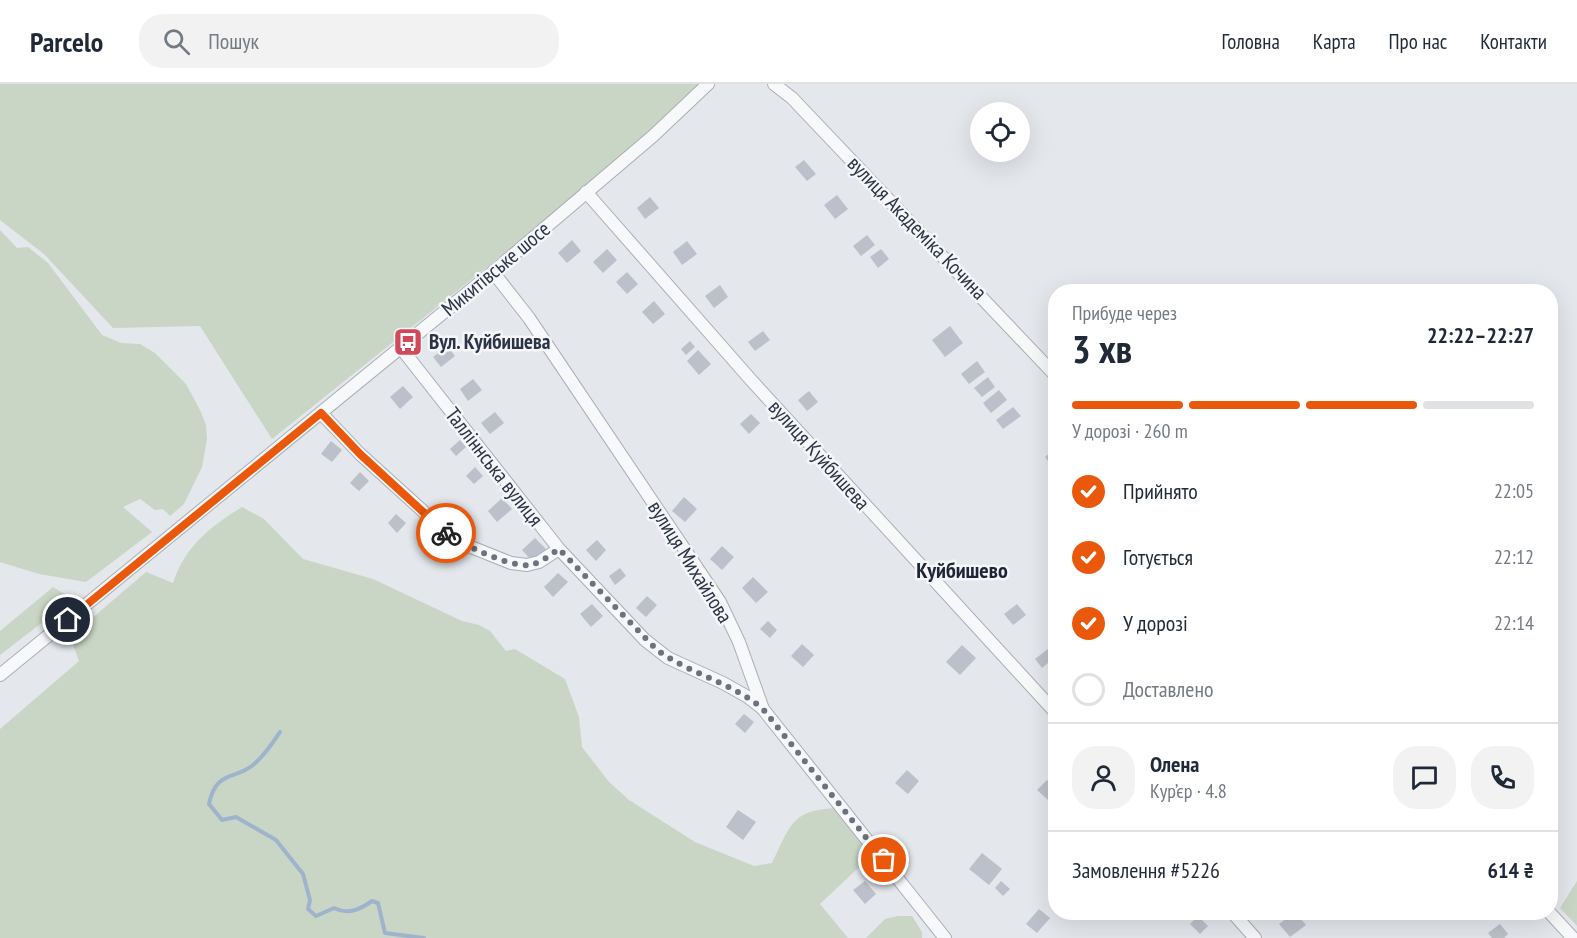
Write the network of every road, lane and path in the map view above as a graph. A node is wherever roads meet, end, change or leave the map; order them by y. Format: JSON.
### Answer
{"nodes":[{"id":1,"x":708,"y":84,"type":"edge"},
{"id":2,"x":774,"y":84,"type":"edge"},
{"id":3,"x":586,"y":192,"type":"junction"},
{"id":4,"x":493,"y":272,"type":"junction"},
{"id":5,"x":401,"y":348,"type":"junction"},
{"id":6,"x":1048,"y":368,"type":"edge"},
{"id":7,"x":321,"y":413,"type":"junction"},
{"id":8,"x":559,"y":549,"type":"junction"},
{"id":9,"x":0,"y":675,"type":"edge"},
{"id":10,"x":1048,"y":704,"type":"edge"},
{"id":11,"x":763,"y":709,"type":"junction"},
{"id":12,"x":1239,"y":920,"type":"edge"},
{"id":13,"x":1557,"y":920,"type":"edge"},
{"id":14,"x":939,"y":935,"type":"edge"},
{"id":15,"x":1255,"y":938,"type":"edge"},
{"id":16,"x":1573,"y":938,"type":"edge"}],
"edges":[{"from":1,"to":3,"type":"street","name":"Микитівське шосе"},
{"from":2,"to":6,"type":"street","name":"вулиця Академіка Кочина"},
{"from":3,"to":4,"type":"street","name":"Микитівське шосе"},
{"from":3,"to":10,"type":"street","name":"вулиця Куйбишева"},
{"from":4,"to":5,"type":"street","name":"Микитівське шосе"},
{"from":4,"to":11,"type":"street","name":"вулиця Михайлова"},
{"from":5,"to":7,"type":"street","name":"Микитівське шосе"},
{"from":5,"to":8,"type":"street","name":"Талліннська вулиця"},
{"from":7,"to":8,"type":"street"},
{"from":7,"to":9,"type":"street","name":"Микитівське шосе"},
{"from":8,"to":11,"type":"street","name":"Талліннська вулиця"},
{"from":11,"to":14,"type":"street","name":"вулиця Михайлова"},
{"from":12,"to":15,"type":"street"},
{"from":13,"to":16,"type":"street"}]}
